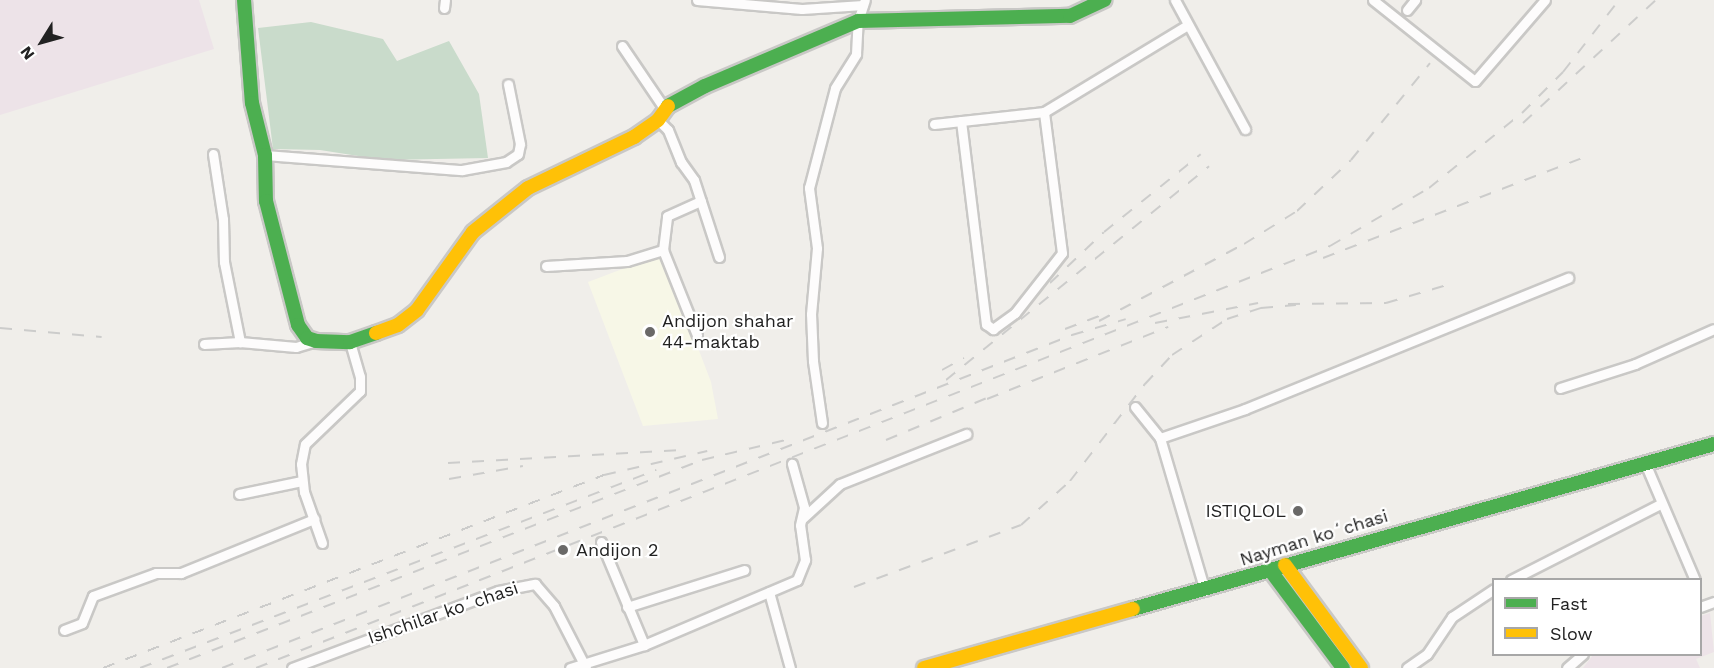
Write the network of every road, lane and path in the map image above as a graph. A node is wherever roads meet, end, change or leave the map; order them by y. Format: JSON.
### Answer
{"nodes":[{"id":1,"x":244,"y":0,"type":"edge"},
{"id":2,"x":697,"y":0,"type":"edge"},
{"id":3,"x":1105,"y":0,"type":"edge"},
{"id":4,"x":1175,"y":0,"type":"edge"},
{"id":5,"x":1373,"y":0,"type":"edge"},
{"id":6,"x":1415,"y":0,"type":"edge"},
{"id":7,"x":1545,"y":0,"type":"edge"},
{"id":8,"x":864,"y":2,"type":"edge"},
{"id":9,"x":1407,"y":10,"type":"dead end"},
{"id":10,"x":858,"y":21,"type":"junction"},
{"id":11,"x":1186,"y":26,"type":"junction"},
{"id":12,"x":622,"y":46,"type":"dead end"},
{"id":13,"x":508,"y":84,"type":"dead end"},
{"id":14,"x":1044,"y":112,"type":"junction"},
{"id":15,"x":661,"y":114,"type":"junction"},
{"id":16,"x":961,"y":121,"type":"junction"},
{"id":17,"x":934,"y":124,"type":"dead end"},
{"id":18,"x":1245,"y":129,"type":"dead end"},
{"id":19,"x":213,"y":154,"type":"dead end"},
{"id":20,"x":265,"y":155,"type":"junction"},
{"id":21,"x":701,"y":201,"type":"junction"},
{"id":22,"x":663,"y":250,"type":"junction"},
{"id":23,"x":719,"y":257,"type":"dead end"},
{"id":24,"x":546,"y":266,"type":"dead end"},
{"id":25,"x":1568,"y":278,"type":"dead end"},
{"id":26,"x":1714,"y":330,"type":"edge"},
{"id":27,"x":697,"y":335,"type":"dead end"},
{"id":28,"x":316,"y":341,"type":"junction"},
{"id":29,"x":240,"y":342,"type":"junction"},
{"id":30,"x":350,"y":342,"type":"junction"},
{"id":31,"x":204,"y":344,"type":"dead end"},
{"id":32,"x":1560,"y":388,"type":"dead end"},
{"id":33,"x":1135,"y":407,"type":"dead end"},
{"id":34,"x":822,"y":423,"type":"dead end"},
{"id":35,"x":966,"y":434,"type":"dead end"},
{"id":36,"x":1160,"y":438,"type":"junction"},
{"id":37,"x":1714,"y":444,"type":"edge"},
{"id":38,"x":1645,"y":463,"type":"junction"},
{"id":39,"x":792,"y":464,"type":"dead end"},
{"id":40,"x":302,"y":481,"type":"junction"},
{"id":41,"x":238,"y":494,"type":"dead end"},
{"id":42,"x":1660,"y":504,"type":"junction"},
{"id":43,"x":803,"y":518,"type":"junction"},
{"id":44,"x":314,"y":519,"type":"junction"},
{"id":45,"x":601,"y":542,"type":"dead end"},
{"id":46,"x":322,"y":543,"type":"dead end"},
{"id":47,"x":1284,"y":565,"type":"junction"},
{"id":48,"x":744,"y":570,"type":"dead end"},
{"id":49,"x":1270,"y":570,"type":"junction"},
{"id":50,"x":1513,"y":578,"type":"edge"},
{"id":51,"x":1695,"y":578,"type":"edge"},
{"id":52,"x":1492,"y":590,"type":"edge"},
{"id":53,"x":1204,"y":591,"type":"junction"},
{"id":54,"x":769,"y":592,"type":"junction"},
{"id":55,"x":627,"y":607,"type":"junction"},
{"id":56,"x":64,"y":630,"type":"dead end"},
{"id":57,"x":644,"y":645,"type":"junction"},
{"id":58,"x":1581,"y":656,"type":"edge"},
{"id":59,"x":954,"y":664,"type":"edge"},
{"id":60,"x":585,"y":665,"type":"edge"},
{"id":61,"x":292,"y":668,"type":"edge"},
{"id":62,"x":570,"y":668,"type":"edge"},
{"id":63,"x":790,"y":668,"type":"edge"},
{"id":64,"x":924,"y":668,"type":"edge"},
{"id":65,"x":1343,"y":668,"type":"edge"},
{"id":66,"x":1361,"y":668,"type":"edge"},
{"id":67,"x":1407,"y":668,"type":"edge"},
{"id":68,"x":1567,"y":668,"type":"edge"}],
"edges":[{"from":1,"to":20,"type":"street"},
{"from":2,"to":8,"type":"street"},
{"from":3,"to":10,"type":"street"},
{"from":4,"to":11,"type":"street"},
{"from":5,"to":7,"type":"street"},
{"from":6,"to":9,"type":"street"},
{"from":8,"to":10,"type":"street"},
{"from":10,"to":15,"type":"street"},
{"from":10,"to":34,"type":"street"},
{"from":11,"to":14,"type":"street"},
{"from":11,"to":18,"type":"street"},
{"from":12,"to":15,"type":"street"},
{"from":13,"to":20,"type":"street"},
{"from":14,"to":16,"type":"street"},
{"from":14,"to":16,"type":"street"},
{"from":15,"to":21,"type":"street"},
{"from":15,"to":30,"type":"street"},
{"from":16,"to":17,"type":"street"},
{"from":19,"to":29,"type":"street"},
{"from":20,"to":28,"type":"street"},
{"from":21,"to":22,"type":"street"},
{"from":21,"to":23,"type":"street"},
{"from":22,"to":24,"type":"street"},
{"from":22,"to":27,"type":"street"},
{"from":25,"to":36,"type":"street"},
{"from":26,"to":32,"type":"street"},
{"from":28,"to":29,"type":"street"},
{"from":28,"to":30,"type":"street"},
{"from":29,"to":31,"type":"street"},
{"from":30,"to":40,"type":"street"},
{"from":33,"to":36,"type":"street"},
{"from":35,"to":43,"type":"street"},
{"from":36,"to":53,"type":"street"},
{"from":37,"to":38,"type":"street","name":"Nayman koʻchasi"},
{"from":38,"to":42,"type":"street"},
{"from":38,"to":47,"type":"street","name":"Nayman koʻchasi"},
{"from":39,"to":43,"type":"street"},
{"from":40,"to":41,"type":"street"},
{"from":40,"to":44,"type":"street"},
{"from":42,"to":50,"type":"street"},
{"from":42,"to":51,"type":"street"},
{"from":43,"to":54,"type":"street"},
{"from":44,"to":46,"type":"street"},
{"from":44,"to":56,"type":"street"},
{"from":45,"to":55,"type":"street"},
{"from":47,"to":49,"type":"street","name":"Nayman koʻchasi"},
{"from":47,"to":66,"type":"street"},
{"from":48,"to":55,"type":"street"},
{"from":49,"to":53,"type":"street","name":"Nayman koʻchasi"},
{"from":49,"to":65,"type":"street"},
{"from":52,"to":67,"type":"street"},
{"from":53,"to":59,"type":"street","name":"Nayman koʻchasi"},
{"from":54,"to":57,"type":"street"},
{"from":54,"to":63,"type":"street"},
{"from":55,"to":57,"type":"street"},
{"from":57,"to":60,"type":"street"},
{"from":58,"to":68,"type":"street"},
{"from":59,"to":64,"type":"street","name":"Nayman koʻchasi"},
{"from":60,"to":61,"type":"street","name":"Ishchilar koʻchasi"},
{"from":60,"to":62,"type":"street"}]}
